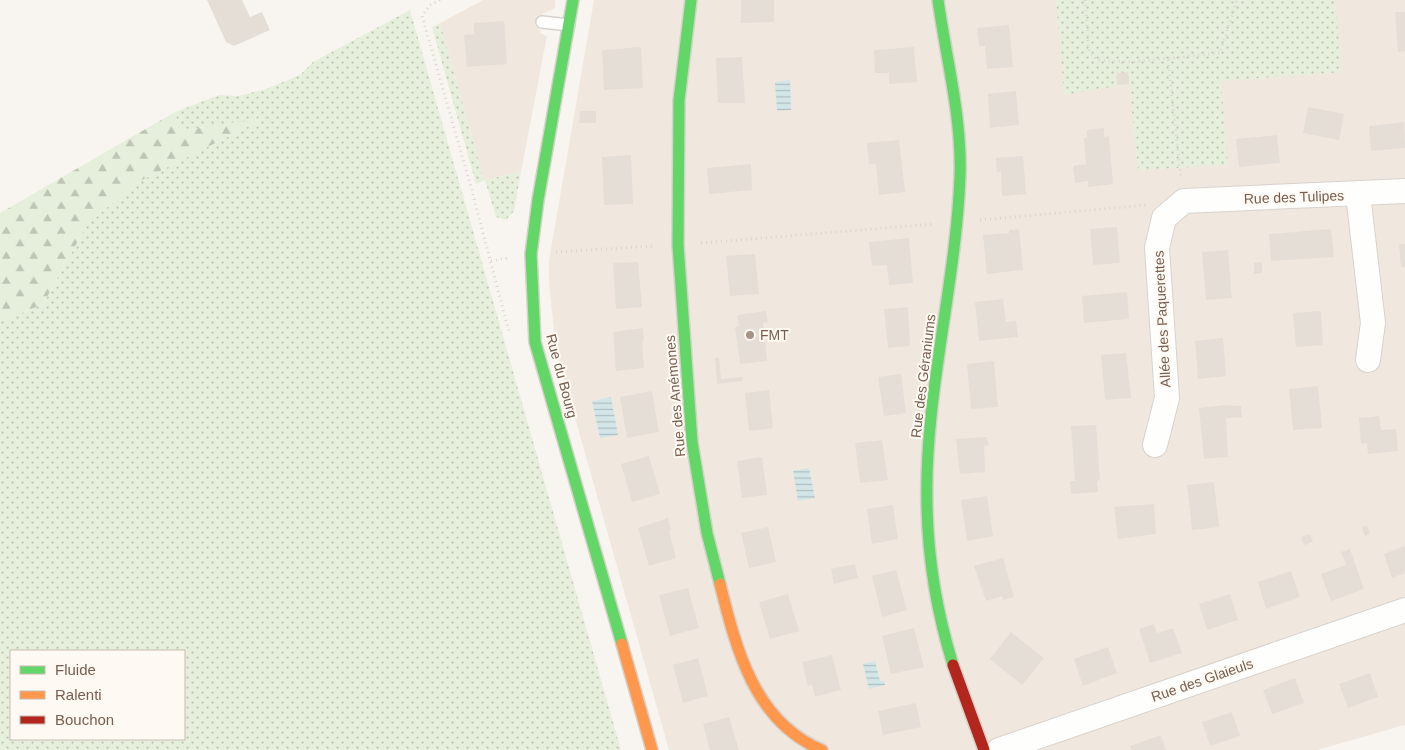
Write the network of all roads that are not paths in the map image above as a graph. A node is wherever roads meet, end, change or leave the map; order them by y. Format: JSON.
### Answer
{"nodes":[{"id":1,"x":573,"y":0,"type":"edge"},
{"id":2,"x":691,"y":0,"type":"edge"},
{"id":3,"x":938,"y":0,"type":"edge"},
{"id":4,"x":542,"y":22,"type":"dead end"},
{"id":5,"x":569,"y":25,"type":"junction"},
{"id":6,"x":1405,"y":190,"type":"edge"},
{"id":7,"x":1358,"y":194,"type":"junction"},
{"id":8,"x":1184,"y":201,"type":"joint"},
{"id":9,"x":1368,"y":360,"type":"dead end"},
{"id":10,"x":1155,"y":445,"type":"dead end"},
{"id":11,"x":1405,"y":610,"type":"edge"},
{"id":12,"x":652,"y":750,"type":"edge"},
{"id":13,"x":822,"y":750,"type":"edge"},
{"id":14,"x":984,"y":750,"type":"edge"},
{"id":15,"x":999,"y":750,"type":"edge"}],
"edges":[{"from":1,"to":5,"type":"street","name":"Rue du Bourg"},
{"from":2,"to":13,"type":"street","name":"Rue des Anémones"},
{"from":3,"to":14,"type":"street","name":"Rue des Géraniums"},
{"from":4,"to":5,"type":"lane"},
{"from":5,"to":12,"type":"street","name":"Rue du Bourg"},
{"from":6,"to":7,"type":"street","name":"Rue des Tulipes"},
{"from":7,"to":8,"type":"street","name":"Rue des Tulipes"},
{"from":7,"to":9,"type":"street"},
{"from":8,"to":10,"type":"street","name":"Allée des Paquerettes"},
{"from":11,"to":15,"type":"street","name":"Rue des Glaieuls"}]}
